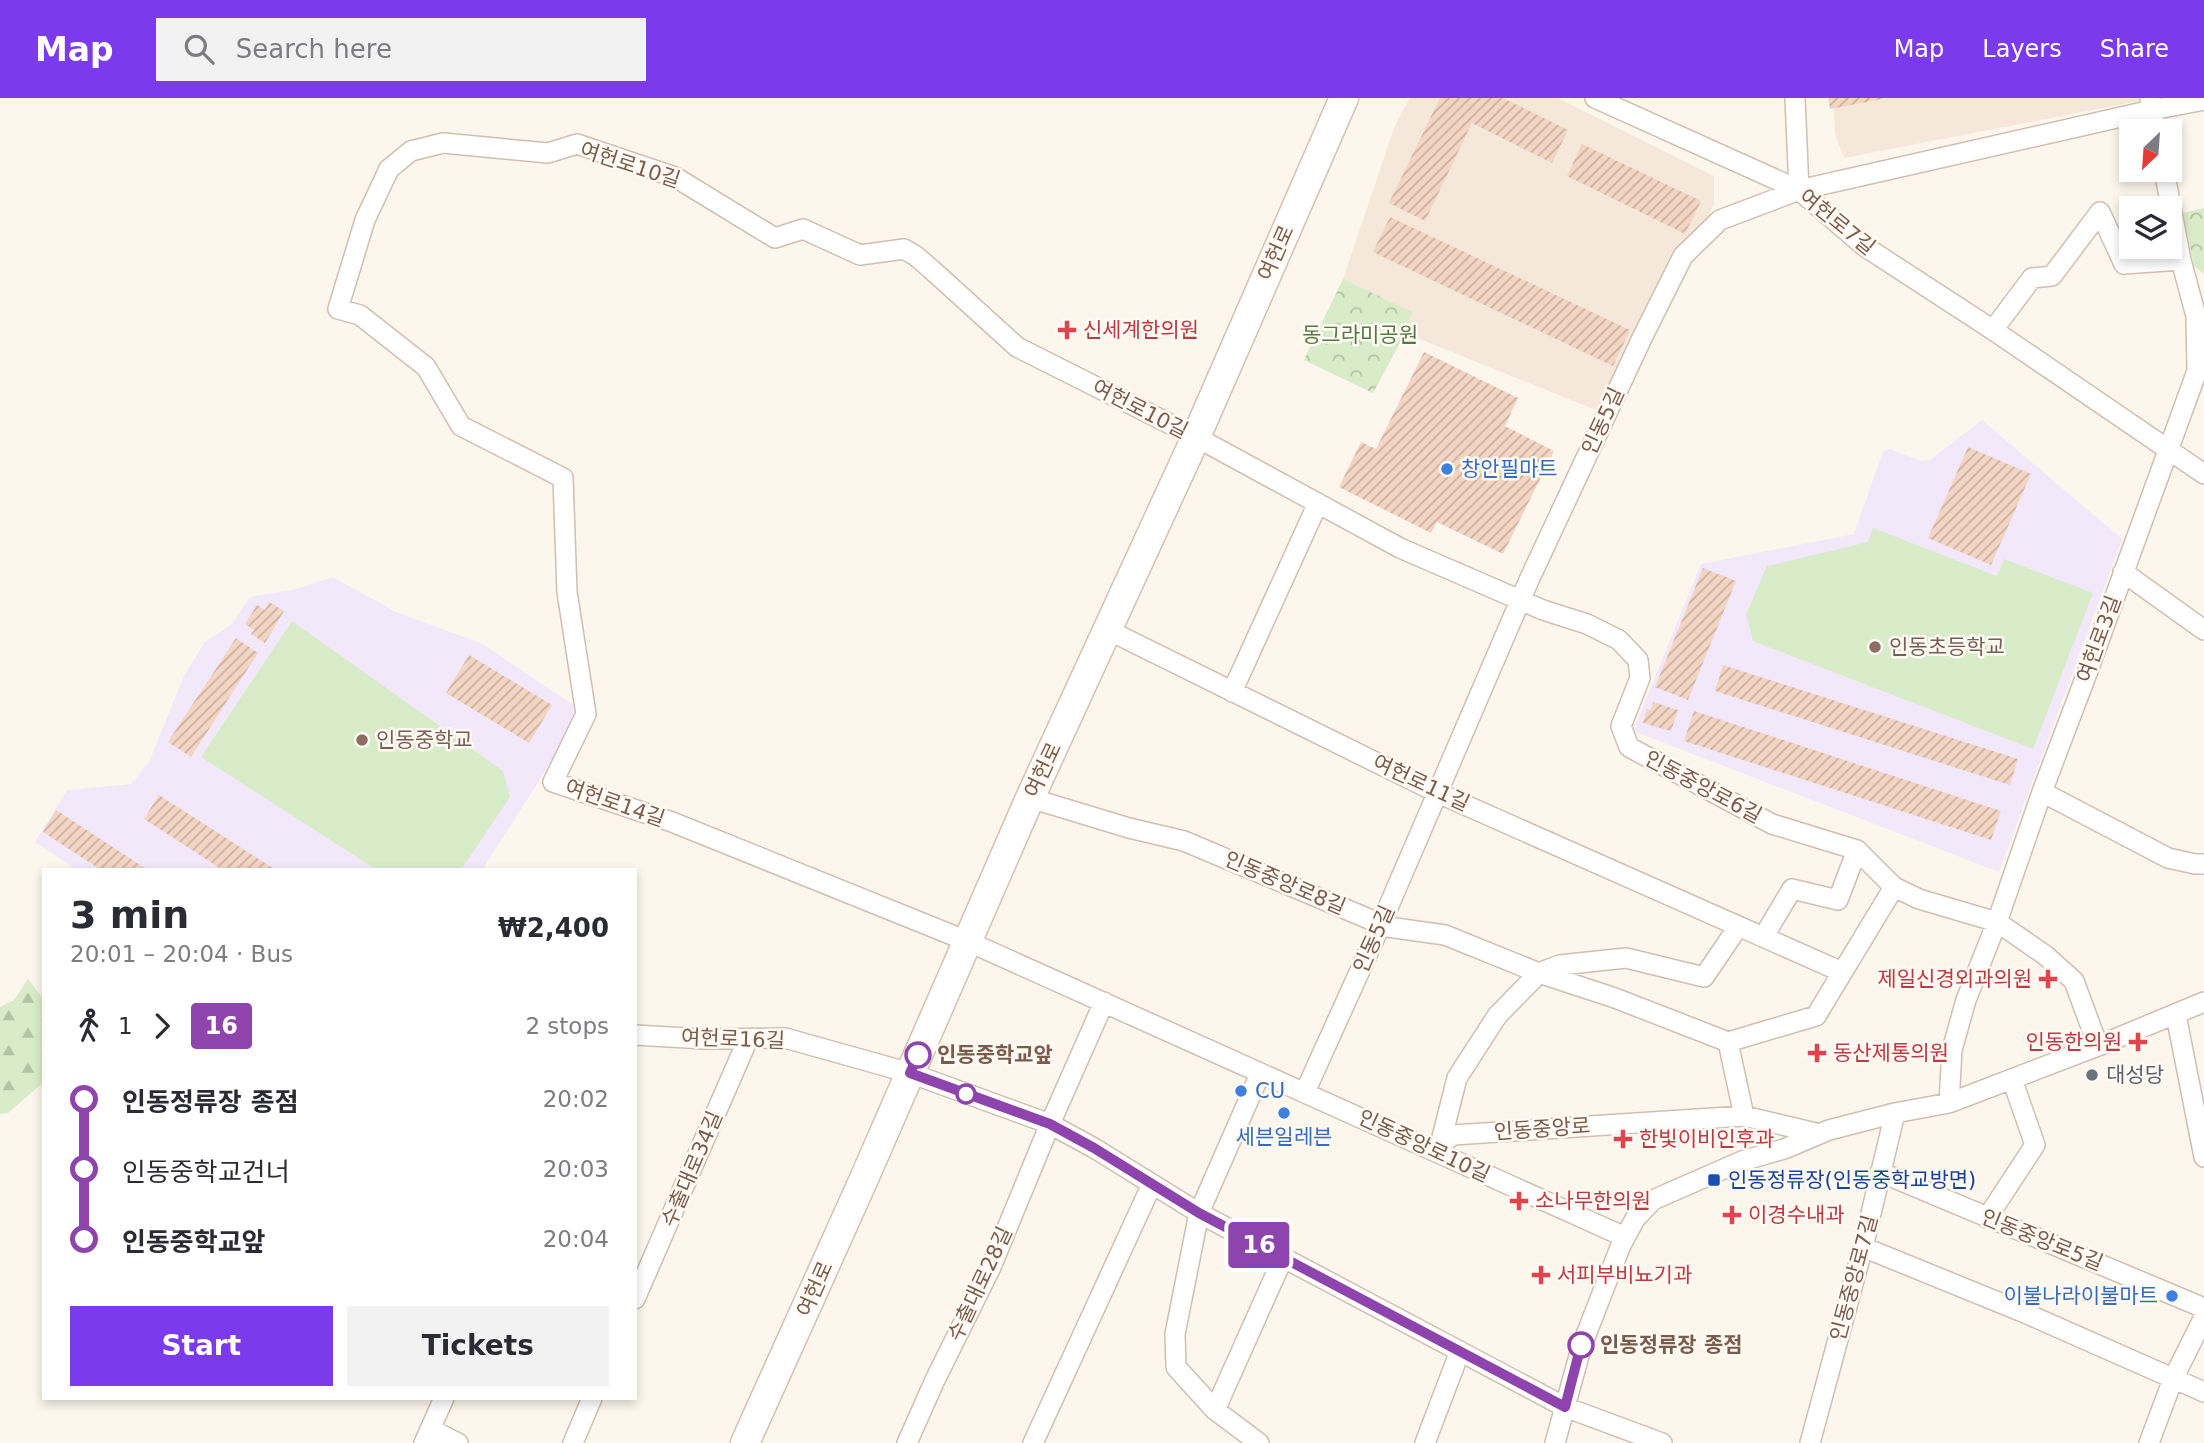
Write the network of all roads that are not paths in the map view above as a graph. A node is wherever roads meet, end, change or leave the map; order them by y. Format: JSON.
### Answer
{"nodes":[{"id":1,"x":1344,"y":98,"type":"edge"},
{"id":2,"x":1595,"y":98,"type":"edge"},
{"id":3,"x":1795,"y":98,"type":"edge"},
{"id":4,"x":2204,"y":100,"type":"edge"},
{"id":5,"x":2151,"y":104,"type":"edge"},
{"id":6,"x":2166,"y":182,"type":"edge"},
{"id":7,"x":1799,"y":190,"type":"junction"},
{"id":8,"x":2181,"y":260,"type":"junction"},
{"id":9,"x":1993,"y":330,"type":"junction"},
{"id":10,"x":1196,"y":437,"type":"junction"},
{"id":11,"x":2167,"y":448,"type":"junction"},
{"id":12,"x":2204,"y":474,"type":"edge"},
{"id":13,"x":563,"y":478,"type":"joint"},
{"id":14,"x":1318,"y":503,"type":"junction"},
{"id":15,"x":2123,"y":572,"type":"junction"},
{"id":16,"x":1522,"y":601,"type":"junction"},
{"id":17,"x":1108,"y":630,"type":"junction"},
{"id":18,"x":2204,"y":630,"type":"edge"},
{"id":19,"x":1232,"y":692,"type":"junction"},
{"id":20,"x":2042,"y":792,"type":"junction"},
{"id":21,"x":1438,"y":793,"type":"junction"},
{"id":22,"x":1030,"y":798,"type":"junction"},
{"id":23,"x":1857,"y":850,"type":"junction"},
{"id":24,"x":2204,"y":864,"type":"edge"},
{"id":25,"x":1894,"y":887,"type":"junction"},
{"id":26,"x":1997,"y":922,"type":"junction"},
{"id":27,"x":1381,"y":924,"type":"junction"},
{"id":28,"x":1738,"y":927,"type":"junction"},
{"id":29,"x":1764,"y":936,"type":"junction"},
{"id":30,"x":967,"y":941,"type":"junction"},
{"id":31,"x":1842,"y":972,"type":"junction"},
{"id":32,"x":1539,"y":973,"type":"junction"},
{"id":33,"x":1104,"y":1002,"type":"junction"},
{"id":34,"x":2204,"y":1002,"type":"edge"},
{"id":35,"x":2176,"y":1015,"type":"junction"},
{"id":36,"x":637,"y":1035,"type":"edge"},
{"id":37,"x":748,"y":1039,"type":"junction"},
{"id":38,"x":1728,"y":1042,"type":"junction"},
{"id":39,"x":2098,"y":1046,"type":"junction"},
{"id":40,"x":910,"y":1073,"type":"junction"},
{"id":41,"x":1260,"y":1074,"type":"junction"},
{"id":42,"x":2012,"y":1079,"type":"junction"},
{"id":43,"x":1306,"y":1092,"type":"junction"},
{"id":44,"x":1949,"y":1103,"type":"junction"},
{"id":45,"x":1895,"y":1113,"type":"junction"},
{"id":46,"x":1744,"y":1116,"type":"junction"},
{"id":47,"x":1050,"y":1124,"type":"junction"},
{"id":48,"x":1820,"y":1134,"type":"junction"},
{"id":49,"x":1437,"y":1148,"type":"junction"},
{"id":50,"x":2204,"y":1157,"type":"edge"},
{"id":51,"x":1880,"y":1172,"type":"junction"},
{"id":52,"x":1152,"y":1184,"type":"junction"},
{"id":53,"x":1199,"y":1213,"type":"junction"},
{"id":54,"x":1987,"y":1218,"type":"junction"},
{"id":55,"x":1625,"y":1237,"type":"junction"},
{"id":56,"x":1863,"y":1247,"type":"junction"},
{"id":57,"x":1283,"y":1258,"type":"junction"},
{"id":58,"x":637,"y":1294,"type":"edge"},
{"id":59,"x":2204,"y":1308,"type":"edge"},
{"id":60,"x":2204,"y":1317,"type":"edge"},
{"id":61,"x":1460,"y":1351,"type":"junction"},
{"id":62,"x":2173,"y":1379,"type":"junction"},
{"id":63,"x":2204,"y":1392,"type":"edge"},
{"id":64,"x":443,"y":1400,"type":"edge"},
{"id":65,"x":591,"y":1400,"type":"edge"},
{"id":66,"x":1565,"y":1407,"type":"junction"},
{"id":67,"x":1215,"y":1409,"type":"junction"},
{"id":68,"x":427,"y":1436,"type":"edge"},
{"id":69,"x":458,"y":1443,"type":"edge"},
{"id":70,"x":573,"y":1443,"type":"edge"},
{"id":71,"x":745,"y":1443,"type":"edge"},
{"id":72,"x":907,"y":1443,"type":"edge"},
{"id":73,"x":1033,"y":1443,"type":"edge"},
{"id":74,"x":1259,"y":1443,"type":"edge"},
{"id":75,"x":1425,"y":1443,"type":"edge"},
{"id":76,"x":1555,"y":1443,"type":"edge"},
{"id":77,"x":1662,"y":1443,"type":"edge"},
{"id":78,"x":1810,"y":1443,"type":"edge"},
{"id":79,"x":2149,"y":1443,"type":"edge"}],
"edges":[{"from":1,"to":10,"type":"street","name":"여헌로"},
{"from":2,"to":7,"type":"street","name":"여헌로7길"},
{"from":3,"to":7,"type":"street"},
{"from":4,"to":5,"type":"street","name":"인동5길"},
{"from":5,"to":7,"type":"street","name":"인동5길"},
{"from":6,"to":8,"type":"street","name":"여헌로3길"},
{"from":7,"to":9,"type":"street","name":"여헌로7길"},
{"from":7,"to":16,"type":"street","name":"인동5길"},
{"from":8,"to":9,"type":"street"},
{"from":8,"to":11,"type":"street","name":"여헌로3길"},
{"from":9,"to":11,"type":"street","name":"여헌로7길"},
{"from":10,"to":13,"type":"street","name":"여헌로10길"},
{"from":10,"to":14,"type":"street","name":"인동중앙로6길"},
{"from":10,"to":17,"type":"street","name":"여헌로"},
{"from":11,"to":12,"type":"street","name":"여헌로7길"},
{"from":11,"to":15,"type":"street","name":"여헌로3길"},
{"from":13,"to":30,"type":"street","name":"여헌로14길"},
{"from":14,"to":16,"type":"street","name":"인동중앙로6길"},
{"from":14,"to":19,"type":"street"},
{"from":15,"to":18,"type":"street"},
{"from":15,"to":20,"type":"street","name":"여헌로3길"},
{"from":16,"to":21,"type":"street","name":"인동5길"},
{"from":16,"to":23,"type":"street","name":"인동중앙로6길"},
{"from":17,"to":19,"type":"street","name":"여헌로11길"},
{"from":17,"to":22,"type":"street","name":"여헌로"},
{"from":19,"to":21,"type":"street","name":"여헌로11길"},
{"from":20,"to":24,"type":"street"},
{"from":20,"to":26,"type":"street","name":"여헌로3길"},
{"from":21,"to":27,"type":"street","name":"인동5길"},
{"from":21,"to":28,"type":"street","name":"여헌로11길"},
{"from":22,"to":27,"type":"street","name":"인동중앙로8길"},
{"from":22,"to":30,"type":"street","name":"여헌로"},
{"from":23,"to":25,"type":"street","name":"인동중앙로6길"},
{"from":23,"to":29,"type":"street"},
{"from":25,"to":26,"type":"street","name":"인동중앙로6길"},
{"from":25,"to":31,"type":"street"},
{"from":26,"to":39,"type":"street","name":"인동중앙로6길"},
{"from":26,"to":44,"type":"street","name":"여헌로3길"},
{"from":27,"to":32,"type":"street","name":"인동중앙로8길"},
{"from":27,"to":43,"type":"street","name":"인동5길"},
{"from":28,"to":29,"type":"street","name":"여헌로11길"},
{"from":28,"to":32,"type":"street"},
{"from":29,"to":31,"type":"street","name":"여헌로11길"},
{"from":30,"to":33,"type":"street","name":"인동중앙로10길"},
{"from":30,"to":40,"type":"street","name":"여헌로"},
{"from":31,"to":38,"type":"street"},
{"from":32,"to":38,"type":"street","name":"인동중앙로8길"},
{"from":32,"to":49,"type":"street"},
{"from":33,"to":41,"type":"street","name":"인동중앙로10길"},
{"from":33,"to":47,"type":"street"},
{"from":34,"to":35,"type":"street","name":"인동중앙로"},
{"from":35,"to":39,"type":"street","name":"인동중앙로"},
{"from":35,"to":50,"type":"street"},
{"from":36,"to":37,"type":"street","name":"여헌로16길"},
{"from":37,"to":40,"type":"street","name":"여헌로16길"},
{"from":37,"to":58,"type":"street","name":"수출대로34길"},
{"from":38,"to":46,"type":"street"},
{"from":39,"to":42,"type":"street","name":"인동중앙로"},
{"from":40,"to":47,"type":"street","name":"여헌로16길"},
{"from":40,"to":71,"type":"street","name":"여헌로"},
{"from":41,"to":43,"type":"street","name":"인동중앙로10길"},
{"from":41,"to":53,"type":"street"},
{"from":42,"to":44,"type":"street","name":"인동중앙로"},
{"from":42,"to":54,"type":"street"},
{"from":43,"to":49,"type":"street","name":"인동중앙로10길"},
{"from":44,"to":45,"type":"street","name":"인동중앙로"},
{"from":45,"to":48,"type":"street","name":"인동중앙로"},
{"from":45,"to":51,"type":"street","name":"인동중앙로7길"},
{"from":46,"to":48,"type":"street","name":"인동중앙로"},
{"from":46,"to":49,"type":"street","name":"인동중앙로"},
{"from":47,"to":52,"type":"street","name":"여헌로16길"},
{"from":47,"to":72,"type":"street","name":"수출대로28길"},
{"from":48,"to":55,"type":"street","name":"인동중앙로"},
{"from":49,"to":55,"type":"street","name":"인동중앙로10길"},
{"from":51,"to":54,"type":"street","name":"인동중앙로5길"},
{"from":51,"to":56,"type":"street","name":"인동중앙로7길"},
{"from":52,"to":53,"type":"street","name":"여헌로16길"},
{"from":52,"to":73,"type":"street"},
{"from":53,"to":57,"type":"street","name":"여헌로16길"},
{"from":53,"to":67,"type":"street"},
{"from":54,"to":59,"type":"street","name":"인동중앙로5길"},
{"from":55,"to":66,"type":"street","name":"인동중앙로"},
{"from":56,"to":62,"type":"street"},
{"from":56,"to":78,"type":"street","name":"인동중앙로7길"},
{"from":57,"to":61,"type":"street","name":"여헌로16길"},
{"from":57,"to":67,"type":"street"},
{"from":60,"to":62,"type":"street"},
{"from":61,"to":66,"type":"street","name":"여헌로16길"},
{"from":61,"to":75,"type":"street"},
{"from":62,"to":63,"type":"street"},
{"from":62,"to":79,"type":"street"},
{"from":64,"to":68,"type":"street"},
{"from":65,"to":70,"type":"street"},
{"from":66,"to":76,"type":"street","name":"인동중앙로"},
{"from":66,"to":77,"type":"street","name":"여헌로16길"},
{"from":67,"to":74,"type":"street"},
{"from":68,"to":69,"type":"street"}]}
